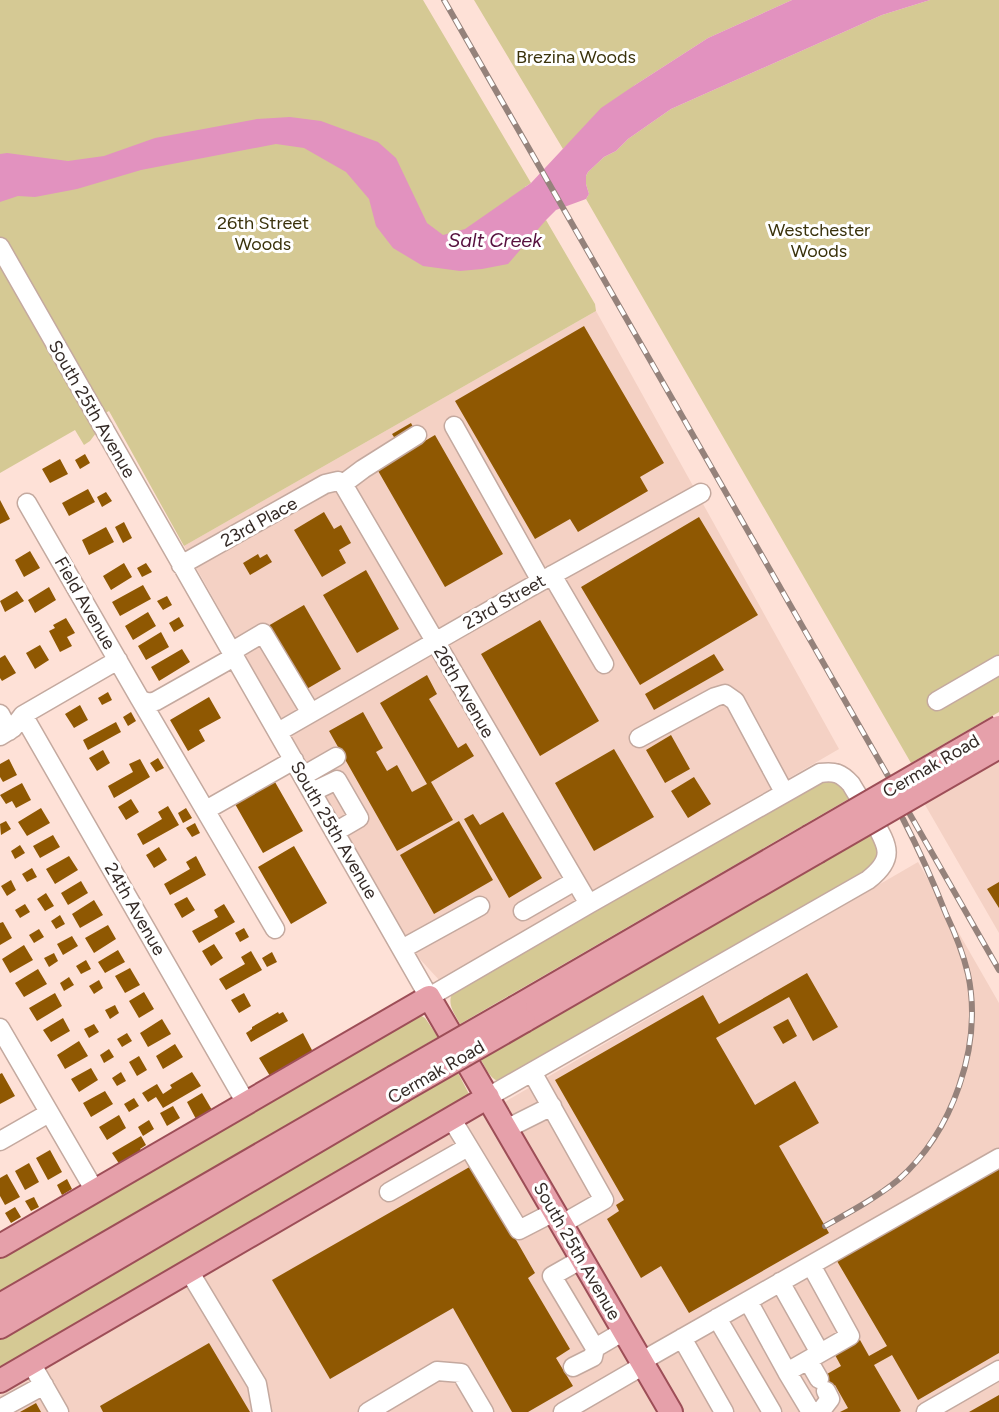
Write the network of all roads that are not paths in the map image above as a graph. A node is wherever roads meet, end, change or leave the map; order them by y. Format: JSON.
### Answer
{"nodes":[{"id":1,"x":0,"y":247,"type":"edge"},
{"id":2,"x":454,"y":426,"type":"dead end"},
{"id":3,"x":417,"y":435,"type":"dead end"},
{"id":4,"x":340,"y":483,"type":"junction"},
{"id":5,"x":701,"y":493,"type":"dead end"},
{"id":6,"x":27,"y":503,"type":"dead end"},
{"id":7,"x":181,"y":565,"type":"junction"},
{"id":8,"x":547,"y":578,"type":"junction"},
{"id":9,"x":435,"y":642,"type":"junction"},
{"id":10,"x":232,"y":655,"type":"junction"},
{"id":11,"x":118,"y":660,"type":"junction"},
{"id":12,"x":604,"y":664,"type":"dead end"},
{"id":13,"x":999,"y":665,"type":"edge"},
{"id":14,"x":142,"y":700,"type":"junction"},
{"id":15,"x":937,"y":701,"type":"dead end"},
{"id":16,"x":311,"y":713,"type":"junction"},
{"id":17,"x":0,"y":714,"type":"edge"},
{"id":18,"x":23,"y":715,"type":"junction"},
{"id":19,"x":999,"y":727,"type":"edge"},
{"id":20,"x":278,"y":732,"type":"junction"},
{"id":21,"x":5,"y":733,"type":"edge"},
{"id":22,"x":639,"y":738,"type":"dead end"},
{"id":23,"x":999,"y":747,"type":"edge"},
{"id":24,"x":336,"y":757,"type":"dead end"},
{"id":25,"x":294,"y":760,"type":"junction"},
{"id":26,"x":308,"y":784,"type":"junction"},
{"id":27,"x":784,"y":792,"type":"junction"},
{"id":28,"x":206,"y":810,"type":"junction"},
{"id":29,"x":335,"y":832,"type":"junction"},
{"id":30,"x":813,"y":844,"type":"junction"},
{"id":31,"x":575,"y":881,"type":"junction"},
{"id":32,"x":589,"y":904,"type":"junction"},
{"id":33,"x":480,"y":906,"type":"dead end"},
{"id":34,"x":522,"y":911,"type":"dead end"},
{"id":35,"x":275,"y":929,"type":"dead end"},
{"id":36,"x":402,"y":949,"type":"junction"},
{"id":37,"x":429,"y":997,"type":"junction"},
{"id":38,"x":0,"y":1028,"type":"edge"},
{"id":39,"x":532,"y":1072,"type":"junction"},
{"id":40,"x":398,"y":1084,"type":"junction"},
{"id":41,"x":488,"y":1097,"type":"junction"},
{"id":42,"x":246,"y":1103,"type":"junction"},
{"id":43,"x":552,"y":1106,"type":"junction"},
{"id":44,"x":49,"y":1113,"type":"junction"},
{"id":45,"x":451,"y":1118,"type":"junction"},
{"id":46,"x":506,"y":1129,"type":"junction"},
{"id":47,"x":0,"y":1141,"type":"edge"},
{"id":48,"x":468,"y":1147,"type":"junction"},
{"id":49,"x":999,"y":1158,"type":"edge"},
{"id":50,"x":95,"y":1191,"type":"junction"},
{"id":51,"x":388,"y":1192,"type":"dead end"},
{"id":52,"x":558,"y":1218,"type":"junction"},
{"id":53,"x":0,"y":1246,"type":"edge"},
{"id":54,"x":582,"y":1258,"type":"junction"},
{"id":55,"x":811,"y":1265,"type":"junction"},
{"id":56,"x":189,"y":1271,"type":"junction"},
{"id":57,"x":780,"y":1282,"type":"junction"},
{"id":58,"x":748,"y":1301,"type":"junction"},
{"id":59,"x":0,"y":1305,"type":"edge"},
{"id":60,"x":717,"y":1318,"type":"junction"},
{"id":61,"x":0,"y":1328,"type":"edge"},
{"id":62,"x":624,"y":1331,"type":"junction"},
{"id":63,"x":682,"y":1338,"type":"junction"},
{"id":64,"x":595,"y":1348,"type":"junction"},
{"id":65,"x":814,"y":1357,"type":"junction"},
{"id":66,"x":31,"y":1363,"type":"junction"},
{"id":67,"x":643,"y":1363,"type":"junction"},
{"id":68,"x":573,"y":1367,"type":"dead end"},
{"id":69,"x":999,"y":1370,"type":"edge"},
{"id":70,"x":787,"y":1372,"type":"junction"},
{"id":71,"x":0,"y":1381,"type":"edge"},
{"id":72,"x":44,"y":1385,"type":"junction"},
{"id":73,"x":0,"y":1409,"type":"edge"},
{"id":74,"x":571,"y":1410,"type":"edge"},
{"id":75,"x":59,"y":1412,"type":"edge"},
{"id":76,"x":262,"y":1412,"type":"edge"},
{"id":77,"x":368,"y":1412,"type":"edge"},
{"id":78,"x":484,"y":1412,"type":"edge"},
{"id":79,"x":671,"y":1412,"type":"edge"},
{"id":80,"x":724,"y":1412,"type":"edge"},
{"id":81,"x":772,"y":1412,"type":"edge"},
{"id":82,"x":811,"y":1412,"type":"edge"},
{"id":83,"x":820,"y":1412,"type":"edge"},
{"id":84,"x":926,"y":1412,"type":"edge"}],
"edges":[{"from":1,"to":7,"type":"street","name":"South 25th Avenue"},
{"from":2,"to":8,"type":"street"},
{"from":3,"to":4,"type":"street","name":"23rd Place"},
{"from":4,"to":7,"type":"street","name":"23rd Place"},
{"from":4,"to":9,"type":"street","name":"26th Avenue"},
{"from":5,"to":8,"type":"street","name":"23rd Street"},
{"from":6,"to":11,"type":"street","name":"Field Avenue"},
{"from":7,"to":10,"type":"street","name":"South 25th Avenue"},
{"from":8,"to":9,"type":"street","name":"23rd Street"},
{"from":8,"to":12,"type":"street"},
{"from":9,"to":16,"type":"street","name":"23rd Street"},
{"from":9,"to":31,"type":"street","name":"26th Avenue"},
{"from":10,"to":14,"type":"street"},
{"from":10,"to":16,"type":"street"},
{"from":10,"to":20,"type":"street","name":"South 25th Avenue"},
{"from":11,"to":14,"type":"street","name":"Field Avenue"},
{"from":11,"to":18,"type":"street"},
{"from":13,"to":15,"type":"street"},
{"from":14,"to":28,"type":"street","name":"Field Avenue"},
{"from":16,"to":20,"type":"street","name":"23rd Street"},
{"from":17,"to":21,"type":"street"},
{"from":18,"to":21,"type":"street"},
{"from":18,"to":42,"type":"street","name":"24th Avenue"},
{"from":19,"to":30,"type":"main road","name":"Cermak Road","bridge":true},
{"from":20,"to":25,"type":"street","name":"South 25th Avenue"},
{"from":22,"to":27,"type":"street"},
{"from":23,"to":30,"type":"main road","name":"Cermak Road","bridge":true},
{"from":24,"to":26,"type":"street"},
{"from":25,"to":26,"type":"street","name":"South 25th Avenue"},
{"from":25,"to":28,"type":"street"},
{"from":26,"to":29,"type":"street","name":"South 25th Avenue"},
{"from":26,"to":29,"type":"street"},
{"from":27,"to":32,"type":"street","name":"Cermak Road"},
{"from":27,"to":39,"type":"street","name":"Cermak Road"},
{"from":28,"to":35,"type":"street","name":"Field Avenue"},
{"from":29,"to":36,"type":"street","name":"South 25th Avenue"},
{"from":30,"to":40,"type":"main road","name":"Cermak Road","bridge":true},
{"from":31,"to":32,"type":"street","name":"26th Avenue"},
{"from":31,"to":34,"type":"street"},
{"from":32,"to":37,"type":"street","name":"Cermak Road"},
{"from":33,"to":36,"type":"street"},
{"from":36,"to":37,"type":"street","name":"South 25th Avenue"},
{"from":37,"to":41,"type":"main road","name":"South 25th Avenue"},
{"from":37,"to":42,"type":"main road"},
{"from":38,"to":44,"type":"street"},
{"from":39,"to":41,"type":"street","name":"Cermak Road"},
{"from":39,"to":43,"type":"street"},
{"from":40,"to":59,"type":"main road","name":"Cermak Road"},
{"from":40,"to":61,"type":"main road","name":"Cermak Road"},
{"from":41,"to":45,"type":"main road"},
{"from":41,"to":46,"type":"main road","name":"South 25th Avenue"},
{"from":42,"to":50,"type":"main road"},
{"from":43,"to":46,"type":"street"},
{"from":43,"to":52,"type":"street"},
{"from":44,"to":47,"type":"street"},
{"from":44,"to":50,"type":"street"},
{"from":45,"to":48,"type":"street"},
{"from":45,"to":56,"type":"main road"},
{"from":46,"to":52,"type":"main road","name":"South 25th Avenue"},
{"from":48,"to":51,"type":"street"},
{"from":48,"to":52,"type":"street"},
{"from":49,"to":55,"type":"street"},
{"from":50,"to":53,"type":"main road"},
{"from":52,"to":54,"type":"main road","name":"South 25th Avenue"},
{"from":54,"to":62,"type":"main road","name":"South 25th Avenue"},
{"from":54,"to":64,"type":"street"},
{"from":55,"to":57,"type":"street"},
{"from":55,"to":65,"type":"street"},
{"from":56,"to":66,"type":"main road"},
{"from":56,"to":76,"type":"street"},
{"from":57,"to":58,"type":"street"},
{"from":57,"to":65,"type":"street"},
{"from":58,"to":60,"type":"street"},
{"from":58,"to":70,"type":"street"},
{"from":60,"to":63,"type":"street"},
{"from":60,"to":81,"type":"street"},
{"from":62,"to":64,"type":"street"},
{"from":62,"to":67,"type":"main road","name":"South 25th Avenue"},
{"from":63,"to":67,"type":"street"},
{"from":63,"to":80,"type":"street"},
{"from":64,"to":68,"type":"street"},
{"from":65,"to":70,"type":"street"},
{"from":65,"to":83,"type":"street"},
{"from":66,"to":71,"type":"main road"},
{"from":66,"to":72,"type":"street"},
{"from":67,"to":74,"type":"street"},
{"from":67,"to":79,"type":"main road","name":"South 25th Avenue"},
{"from":69,"to":84,"type":"street"},
{"from":70,"to":82,"type":"street"},
{"from":72,"to":73,"type":"street"},
{"from":72,"to":75,"type":"street"},
{"from":77,"to":78,"type":"street"}]}
